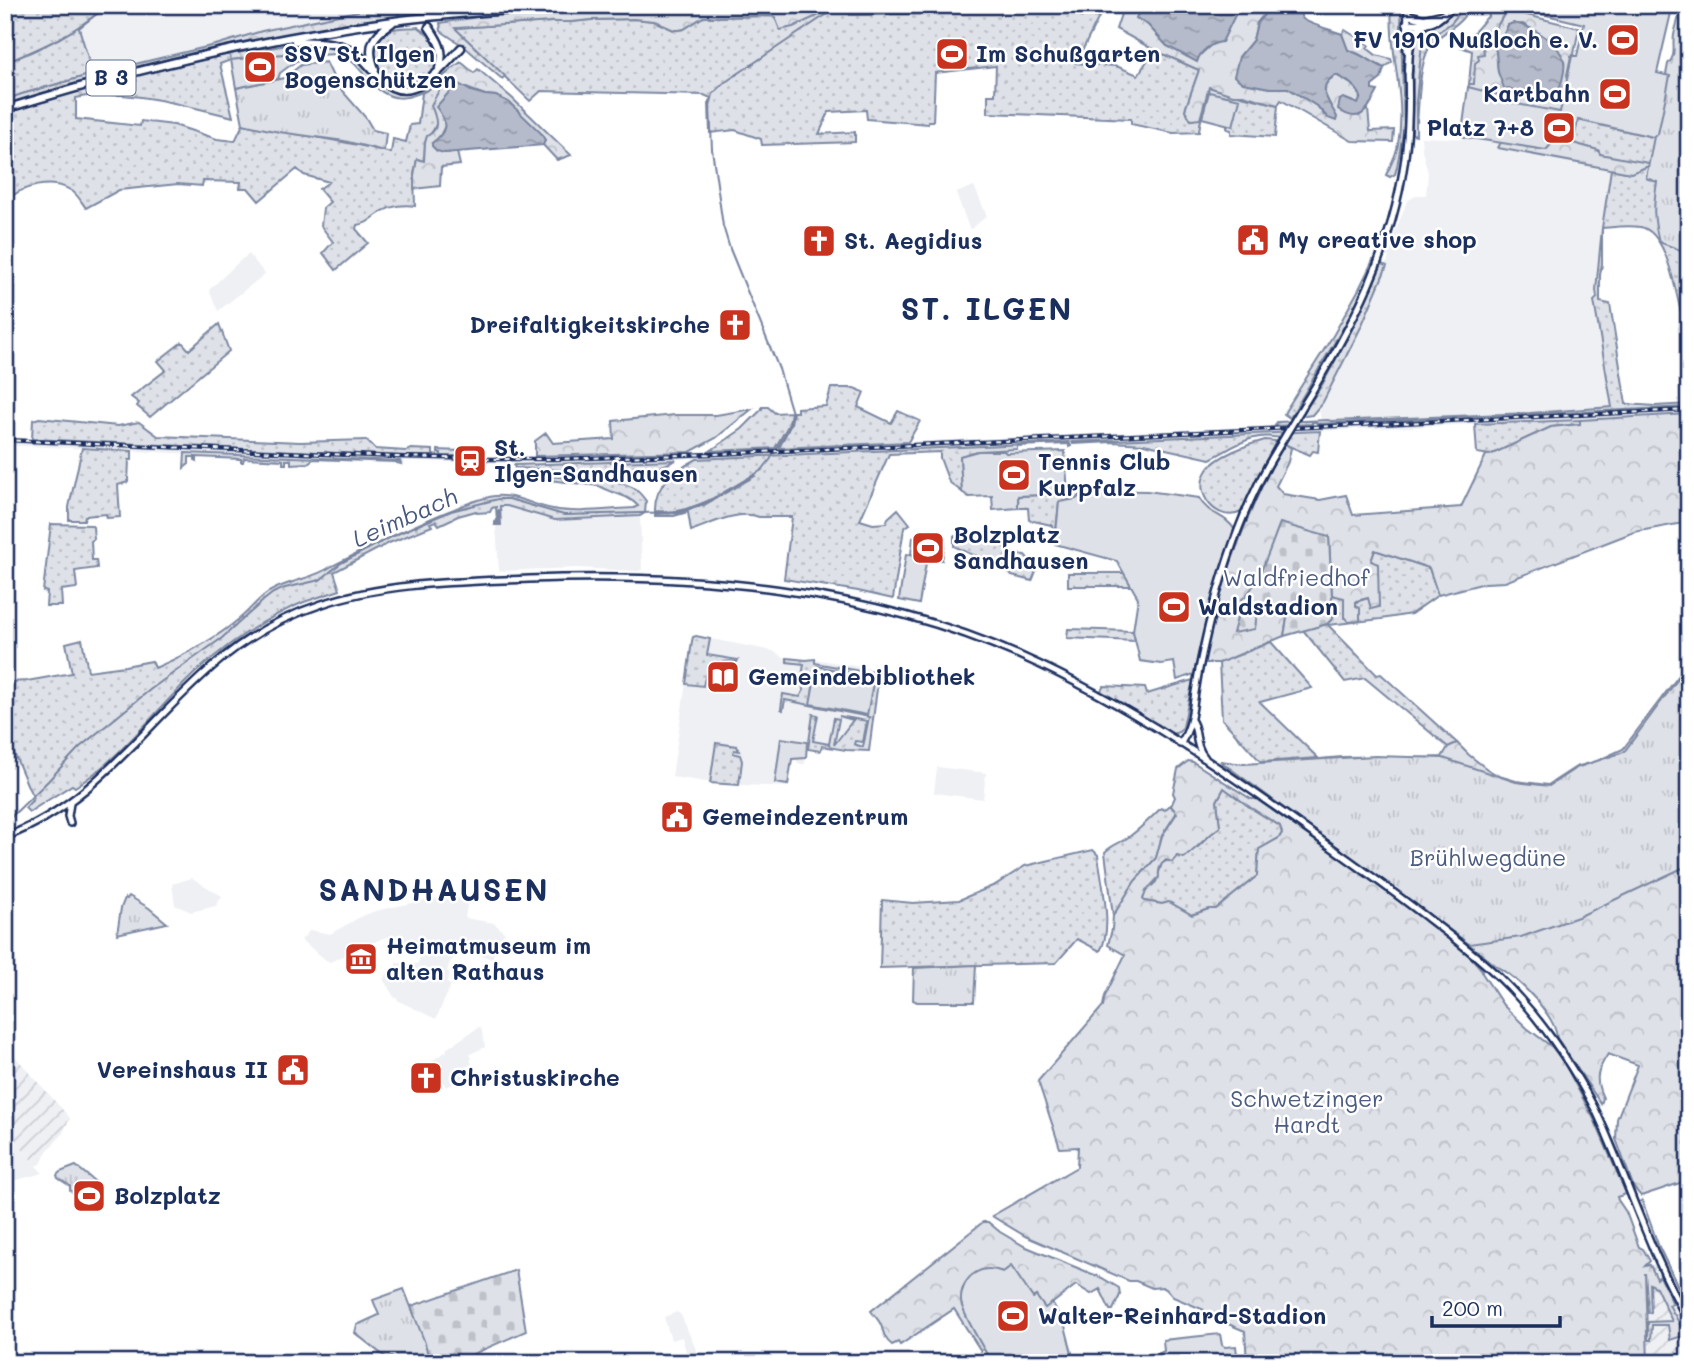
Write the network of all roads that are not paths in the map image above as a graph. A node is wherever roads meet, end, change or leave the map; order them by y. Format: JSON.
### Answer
{"nodes":[{"id":1,"x":466,"y":5,"type":"edge"},
{"id":2,"x":507,"y":5,"type":"edge"},
{"id":3,"x":598,"y":5,"type":"edge"},
{"id":4,"x":1408,"y":5,"type":"edge"},
{"id":5,"x":1452,"y":5,"type":"edge"},
{"id":6,"x":571,"y":6,"type":"edge"},
{"id":7,"x":530,"y":9,"type":"junction"},
{"id":8,"x":1446,"y":12,"type":"junction"},
{"id":9,"x":441,"y":15,"type":"junction"},
{"id":10,"x":1407,"y":19,"type":"junction"},
{"id":11,"x":398,"y":20,"type":"junction"},
{"id":12,"x":1424,"y":25,"type":"junction"},
{"id":13,"x":429,"y":26,"type":"dead end"},
{"id":14,"x":283,"y":40,"type":"junction"},
{"id":15,"x":461,"y":48,"type":"dead end"},
{"id":16,"x":1408,"y":71,"type":"junction"},
{"id":17,"x":377,"y":74,"type":"junction"},
{"id":18,"x":432,"y":79,"type":"junction"},
{"id":19,"x":5,"y":109,"type":"edge"},
{"id":20,"x":1191,"y":720,"type":"junction"},
{"id":21,"x":1195,"y":734,"type":"junction"},
{"id":22,"x":1180,"y":744,"type":"junction"},
{"id":23,"x":1186,"y":748,"type":"junction"},
{"id":24,"x":1209,"y":763,"type":"junction"},
{"id":25,"x":70,"y":803,"type":"junction"},
{"id":26,"x":70,"y":823,"type":"dead end"},
{"id":27,"x":6,"y":837,"type":"edge"},
{"id":28,"x":1689,"y":1322,"type":"edge"}],
"edges":[{"from":1,"to":9,"type":"main road"},
{"from":2,"to":7,"type":"main road"},
{"from":3,"to":6,"type":"main road","number":"B 3"},
{"from":4,"to":10,"type":"main road"},
{"from":5,"to":8,"type":"main road"},
{"from":6,"to":7,"type":"main road","number":"B 3"},
{"from":7,"to":9,"type":"main road","number":"B 3"},
{"from":8,"to":10,"type":"main road"},
{"from":8,"to":12,"type":"main road"},
{"from":9,"to":11,"type":"main road","number":"B 3"},
{"from":10,"to":12,"type":"main road"},
{"from":10,"to":16,"type":"main road"},
{"from":11,"to":14,"type":"main road","number":"B 3"},
{"from":11,"to":17,"type":"main road"},
{"from":12,"to":16,"type":"main road"},
{"from":13,"to":18,"type":"main road"},
{"from":14,"to":17,"type":"main road"},
{"from":14,"to":19,"type":"main road","number":"B 3"},
{"from":15,"to":18,"type":"main road"},
{"from":16,"to":20,"type":"main road","bridge":true},
{"from":17,"to":18,"type":"main road"},
{"from":20,"to":21,"type":"main road"},
{"from":20,"to":22,"type":"main road"},
{"from":21,"to":23,"type":"main road"},
{"from":21,"to":24,"type":"main road"},
{"from":22,"to":23,"type":"main road"},
{"from":22,"to":25,"type":"main road"},
{"from":23,"to":24,"type":"main road"},
{"from":24,"to":28,"type":"main road"},
{"from":25,"to":26,"type":"main road"},
{"from":25,"to":27,"type":"main road"}]}
